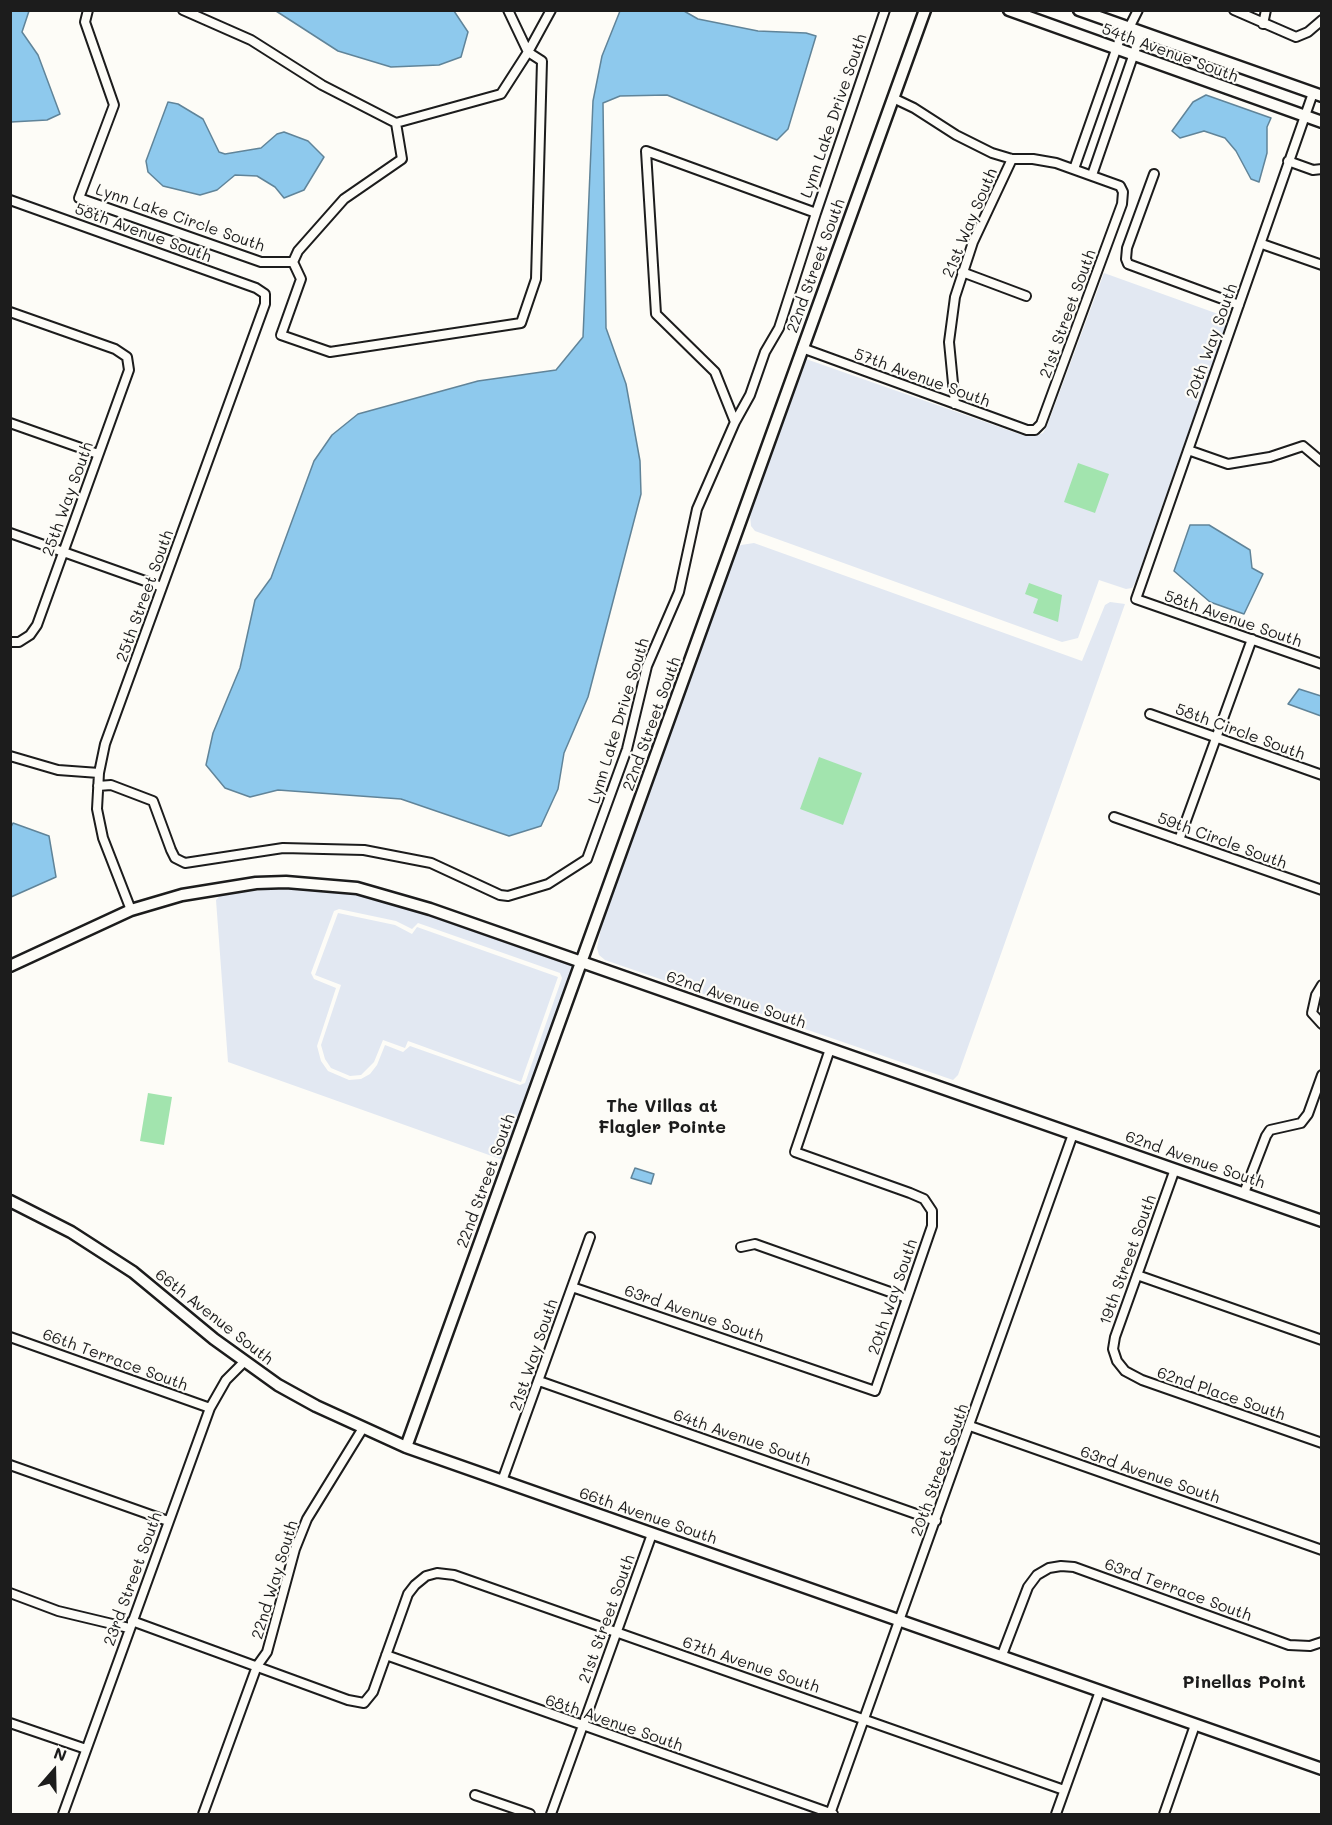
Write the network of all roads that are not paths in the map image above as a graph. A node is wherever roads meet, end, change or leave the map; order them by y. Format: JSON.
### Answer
{"nodes":[{"id":1,"x":88,"y":10,"type":"edge"},
{"id":2,"x":183,"y":10,"type":"edge"},
{"id":3,"x":508,"y":10,"type":"edge"},
{"id":4,"x":551,"y":10,"type":"edge"},
{"id":5,"x":885,"y":10,"type":"edge"},
{"id":6,"x":925,"y":10,"type":"edge"},
{"id":7,"x":1009,"y":10,"type":"edge"},
{"id":8,"x":1079,"y":10,"type":"edge"},
{"id":9,"x":1138,"y":10,"type":"edge"},
{"id":10,"x":1233,"y":10,"type":"edge"},
{"id":11,"x":1266,"y":10,"type":"edge"},
{"id":12,"x":1322,"y":20,"type":"edge"},
{"id":13,"x":1263,"y":24,"type":"junction"},
{"id":14,"x":1127,"y":27,"type":"junction"},
{"id":15,"x":1142,"y":33,"type":"junction"},
{"id":16,"x":1116,"y":50,"type":"junction"},
{"id":17,"x":528,"y":52,"type":"junction"},
{"id":18,"x":1134,"y":56,"type":"junction"},
{"id":19,"x":1317,"y":94,"type":"edge"},
{"id":20,"x":893,"y":98,"type":"junction"},
{"id":21,"x":1303,"y":116,"type":"junction"},
{"id":22,"x":1322,"y":122,"type":"edge"},
{"id":23,"x":396,"y":123,"type":"junction"},
{"id":24,"x":1012,"y":159,"type":"junction"},
{"id":25,"x":1288,"y":161,"type":"junction"},
{"id":26,"x":1074,"y":169,"type":"junction"},
{"id":27,"x":1322,"y":169,"type":"edge"},
{"id":28,"x":1154,"y":174,"type":"dead end"},
{"id":29,"x":1092,"y":175,"type":"junction"},
{"id":30,"x":10,"y":200,"type":"edge"},
{"id":31,"x":816,"y":213,"type":"junction"},
{"id":32,"x":1262,"y":244,"type":"junction"},
{"id":33,"x":292,"y":262,"type":"junction"},
{"id":34,"x":1322,"y":265,"type":"edge"},
{"id":35,"x":962,"y":272,"type":"junction"},
{"id":36,"x":265,"y":294,"type":"joint"},
{"id":37,"x":1026,"y":296,"type":"dead end"},
{"id":38,"x":1239,"y":305,"type":"junction"},
{"id":39,"x":10,"y":312,"type":"edge"},
{"id":40,"x":802,"y":348,"type":"junction"},
{"id":41,"x":955,"y":404,"type":"junction"},
{"id":42,"x":735,"y":422,"type":"junction"},
{"id":43,"x":10,"y":423,"type":"edge"},
{"id":44,"x":1035,"y":430,"type":"joint"},
{"id":45,"x":1188,"y":450,"type":"junction"},
{"id":46,"x":98,"y":454,"type":"junction"},
{"id":47,"x":1322,"y":462,"type":"edge"},
{"id":48,"x":10,"y":533,"type":"edge"},
{"id":49,"x":64,"y":552,"type":"junction"},
{"id":50,"x":162,"y":587,"type":"junction"},
{"id":51,"x":1136,"y":598,"type":"joint"},
{"id":52,"x":1252,"y":639,"type":"junction"},
{"id":53,"x":15,"y":642,"type":"edge"},
{"id":54,"x":1322,"y":664,"type":"edge"},
{"id":55,"x":1150,"y":714,"type":"dead end"},
{"id":56,"x":1217,"y":738,"type":"junction"},
{"id":57,"x":10,"y":756,"type":"edge"},
{"id":58,"x":99,"y":773,"type":"junction"},
{"id":59,"x":1322,"y":775,"type":"edge"},
{"id":60,"x":98,"y":786,"type":"junction"},
{"id":61,"x":1114,"y":817,"type":"dead end"},
{"id":62,"x":1179,"y":840,"type":"junction"},
{"id":63,"x":1322,"y":890,"type":"edge"},
{"id":64,"x":131,"y":910,"type":"junction"},
{"id":65,"x":582,"y":962,"type":"junction"},
{"id":66,"x":10,"y":966,"type":"edge"},
{"id":67,"x":1322,"y":985,"type":"edge"},
{"id":68,"x":1322,"y":1024,"type":"edge"},
{"id":69,"x":830,"y":1050,"type":"junction"},
{"id":70,"x":1322,"y":1075,"type":"edge"},
{"id":71,"x":1073,"y":1134,"type":"junction"},
{"id":72,"x":1174,"y":1169,"type":"junction"},
{"id":73,"x":1244,"y":1193,"type":"junction"},
{"id":74,"x":10,"y":1202,"type":"edge"},
{"id":75,"x":1322,"y":1221,"type":"edge"},
{"id":76,"x":590,"y":1237,"type":"dead end"},
{"id":77,"x":741,"y":1247,"type":"dead end"},
{"id":78,"x":1137,"y":1275,"type":"junction"},
{"id":79,"x":572,"y":1287,"type":"junction"},
{"id":80,"x":907,"y":1298,"type":"junction"},
{"id":81,"x":10,"y":1337,"type":"edge"},
{"id":82,"x":1322,"y":1340,"type":"edge"},
{"id":83,"x":1117,"y":1361,"type":"joint"},
{"id":84,"x":244,"y":1362,"type":"junction"},
{"id":85,"x":539,"y":1381,"type":"junction"},
{"id":86,"x":875,"y":1391,"type":"joint"},
{"id":87,"x":210,"y":1408,"type":"junction"},
{"id":88,"x":970,"y":1426,"type":"junction"},
{"id":89,"x":363,"y":1428,"type":"junction"},
{"id":90,"x":1322,"y":1443,"type":"edge"},
{"id":91,"x":405,"y":1447,"type":"junction"},
{"id":92,"x":10,"y":1465,"type":"edge"},
{"id":93,"x":502,"y":1481,"type":"junction"},
{"id":94,"x":168,"y":1521,"type":"junction"},
{"id":95,"x":936,"y":1521,"type":"junction"},
{"id":96,"x":652,"y":1534,"type":"junction"},
{"id":97,"x":1322,"y":1550,"type":"edge"},
{"id":98,"x":10,"y":1593,"type":"edge"},
{"id":99,"x":900,"y":1620,"type":"junction"},
{"id":100,"x":131,"y":1624,"type":"junction"},
{"id":101,"x":616,"y":1632,"type":"junction"},
{"id":102,"x":1322,"y":1642,"type":"edge"},
{"id":103,"x":1002,"y":1655,"type":"junction"},
{"id":104,"x":386,"y":1656,"type":"junction"},
{"id":105,"x":256,"y":1666,"type":"junction"},
{"id":106,"x":1100,"y":1691,"type":"junction"},
{"id":107,"x":865,"y":1719,"type":"junction"},
{"id":108,"x":10,"y":1723,"type":"edge"},
{"id":109,"x":1196,"y":1725,"type":"junction"},
{"id":110,"x":582,"y":1726,"type":"junction"},
{"id":111,"x":86,"y":1749,"type":"junction"},
{"id":112,"x":1322,"y":1769,"type":"edge"},
{"id":113,"x":1064,"y":1790,"type":"junction"},
{"id":114,"x":475,"y":1795,"type":"dead end"},
{"id":115,"x":832,"y":1814,"type":"edge"},
{"id":116,"x":63,"y":1815,"type":"edge"},
{"id":117,"x":203,"y":1815,"type":"edge"},
{"id":118,"x":530,"y":1815,"type":"edge"},
{"id":119,"x":551,"y":1815,"type":"edge"},
{"id":120,"x":1056,"y":1815,"type":"edge"},
{"id":121,"x":1164,"y":1815,"type":"edge"}],
"edges":[{"from":1,"to":33,"type":"street","name":"Lynn Lake Circle South"},
{"from":2,"to":23,"type":"street"},
{"from":3,"to":17,"type":"street"},
{"from":4,"to":17,"type":"street"},
{"from":5,"to":31,"type":"street","name":"Lynn Lake Drive South"},
{"from":6,"to":20,"type":"street","name":"22nd Street South"},
{"from":7,"to":16,"type":"street","name":"54th Avenue South"},
{"from":8,"to":14,"type":"street","name":"54th Avenue South"},
{"from":9,"to":14,"type":"street"},
{"from":10,"to":13,"type":"street"},
{"from":11,"to":13,"type":"street"},
{"from":12,"to":13,"type":"street"},
{"from":14,"to":15,"type":"street","name":"54th Avenue South"},
{"from":14,"to":16,"type":"street"},
{"from":15,"to":18,"type":"street"},
{"from":15,"to":19,"type":"street","name":"54th Avenue South"},
{"from":16,"to":18,"type":"street","name":"54th Avenue South"},
{"from":16,"to":26,"type":"street"},
{"from":17,"to":23,"type":"street"},
{"from":17,"to":33,"type":"street"},
{"from":18,"to":21,"type":"street","name":"54th Avenue South"},
{"from":18,"to":29,"type":"street"},
{"from":19,"to":21,"type":"street","name":"20th Way South"},
{"from":20,"to":24,"type":"street"},
{"from":20,"to":40,"type":"street","name":"22nd Street South"},
{"from":21,"to":22,"type":"street","name":"54th Avenue South"},
{"from":21,"to":25,"type":"street","name":"20th Way South"},
{"from":23,"to":33,"type":"street"},
{"from":24,"to":26,"type":"street"},
{"from":24,"to":35,"type":"street","name":"21st Way South"},
{"from":25,"to":27,"type":"street"},
{"from":25,"to":32,"type":"street","name":"20th Way South"},
{"from":26,"to":29,"type":"street"},
{"from":28,"to":38,"type":"street"},
{"from":29,"to":44,"type":"street","name":"21st Street South"},
{"from":30,"to":36,"type":"street","name":"58th Avenue South"},
{"from":31,"to":42,"type":"street"},
{"from":31,"to":42,"type":"street","name":"Lynn Lake Drive South"},
{"from":32,"to":34,"type":"street"},
{"from":32,"to":38,"type":"street","name":"20th Way South"},
{"from":35,"to":37,"type":"street"},
{"from":35,"to":41,"type":"street","name":"21st Way South"},
{"from":36,"to":50,"type":"street","name":"25th Street South"},
{"from":38,"to":45,"type":"street","name":"20th Way South"},
{"from":39,"to":46,"type":"street","name":"25th Way South"},
{"from":40,"to":41,"type":"street","name":"57th Avenue South"},
{"from":40,"to":65,"type":"street","name":"22nd Street South"},
{"from":41,"to":44,"type":"street","name":"57th Avenue South"},
{"from":42,"to":60,"type":"street","name":"Lynn Lake Drive South"},
{"from":43,"to":46,"type":"street"},
{"from":45,"to":47,"type":"street"},
{"from":45,"to":51,"type":"street","name":"20th Way South"},
{"from":46,"to":49,"type":"street","name":"25th Way South"},
{"from":48,"to":49,"type":"street"},
{"from":49,"to":50,"type":"street"},
{"from":49,"to":53,"type":"street","name":"25th Way South"},
{"from":50,"to":58,"type":"street","name":"25th Street South"},
{"from":51,"to":52,"type":"street","name":"58th Avenue South"},
{"from":52,"to":54,"type":"street","name":"58th Avenue South"},
{"from":52,"to":56,"type":"street"},
{"from":55,"to":56,"type":"street","name":"58th Circle South"},
{"from":56,"to":59,"type":"street","name":"58th Circle South"},
{"from":56,"to":62,"type":"street"},
{"from":57,"to":58,"type":"street"},
{"from":58,"to":60,"type":"street","name":"25th Street South"},
{"from":60,"to":64,"type":"street","name":"25th Street South"},
{"from":61,"to":62,"type":"street","name":"59th Circle South"},
{"from":62,"to":63,"type":"street","name":"59th Circle South"},
{"from":64,"to":65,"type":"street","name":"62nd Avenue South"},
{"from":64,"to":66,"type":"street","name":"62nd Avenue South"},
{"from":65,"to":69,"type":"street","name":"62nd Avenue South"},
{"from":65,"to":91,"type":"street","name":"22nd Street South"},
{"from":67,"to":68,"type":"street"},
{"from":69,"to":71,"type":"street","name":"62nd Avenue South"},
{"from":69,"to":80,"type":"street","name":"20th Way South"},
{"from":70,"to":73,"type":"street"},
{"from":71,"to":72,"type":"street","name":"62nd Avenue South"},
{"from":71,"to":88,"type":"street","name":"20th Street South"},
{"from":72,"to":73,"type":"street","name":"62nd Avenue South"},
{"from":72,"to":78,"type":"street","name":"19th Street South"},
{"from":73,"to":75,"type":"street","name":"62nd Avenue South"},
{"from":74,"to":84,"type":"street","name":"66th Avenue South"},
{"from":76,"to":79,"type":"street","name":"21st Way South"},
{"from":77,"to":80,"type":"street"},
{"from":78,"to":82,"type":"street"},
{"from":78,"to":83,"type":"street","name":"19th Street South"},
{"from":79,"to":85,"type":"street","name":"21st Way South"},
{"from":79,"to":86,"type":"street","name":"63rd Avenue South"},
{"from":80,"to":86,"type":"street","name":"20th Way South"},
{"from":81,"to":87,"type":"street","name":"66th Terrace South"},
{"from":83,"to":90,"type":"street","name":"62nd Place South"},
{"from":84,"to":87,"type":"street","name":"23rd Street South"},
{"from":84,"to":89,"type":"street","name":"66th Avenue South"},
{"from":85,"to":93,"type":"street","name":"21st Way South"},
{"from":85,"to":95,"type":"street","name":"64th Avenue South"},
{"from":87,"to":94,"type":"street","name":"23rd Street South"},
{"from":88,"to":95,"type":"street","name":"20th Street South"},
{"from":88,"to":97,"type":"street","name":"63rd Avenue South"},
{"from":89,"to":91,"type":"street","name":"66th Avenue South"},
{"from":89,"to":105,"type":"street","name":"22nd Way South"},
{"from":91,"to":93,"type":"street","name":"66th Avenue South"},
{"from":92,"to":94,"type":"street"},
{"from":93,"to":96,"type":"street","name":"66th Avenue South"},
{"from":94,"to":100,"type":"street","name":"23rd Street South"},
{"from":95,"to":99,"type":"street","name":"20th Street South"},
{"from":96,"to":99,"type":"street","name":"66th Avenue South"},
{"from":96,"to":101,"type":"street","name":"21st Street South"},
{"from":98,"to":100,"type":"street"},
{"from":99,"to":103,"type":"street","name":"66th Avenue South"},
{"from":99,"to":107,"type":"street","name":"20th Street South"},
{"from":100,"to":105,"type":"street"},
{"from":100,"to":111,"type":"street","name":"23rd Street South"},
{"from":101,"to":104,"type":"street","name":"67th Avenue South"},
{"from":101,"to":107,"type":"street","name":"67th Avenue South"},
{"from":101,"to":110,"type":"street","name":"21st Street South"},
{"from":102,"to":103,"type":"street","name":"63rd Terrace South"},
{"from":103,"to":106,"type":"street","name":"66th Avenue South"},
{"from":104,"to":105,"type":"street"},
{"from":104,"to":110,"type":"street","name":"68th Avenue South"},
{"from":105,"to":117,"type":"street","name":"22nd Way South"},
{"from":106,"to":109,"type":"street","name":"66th Avenue South"},
{"from":106,"to":113,"type":"street"},
{"from":107,"to":113,"type":"street","name":"67th Avenue South"},
{"from":107,"to":115,"type":"street","name":"20th Street South"},
{"from":108,"to":111,"type":"street"},
{"from":109,"to":112,"type":"street","name":"66th Avenue South"},
{"from":109,"to":121,"type":"street"},
{"from":110,"to":115,"type":"street","name":"68th Avenue South"},
{"from":110,"to":119,"type":"street","name":"21st Street South"},
{"from":111,"to":116,"type":"street","name":"23rd Street South"},
{"from":113,"to":120,"type":"street"},
{"from":114,"to":118,"type":"street"}]}
